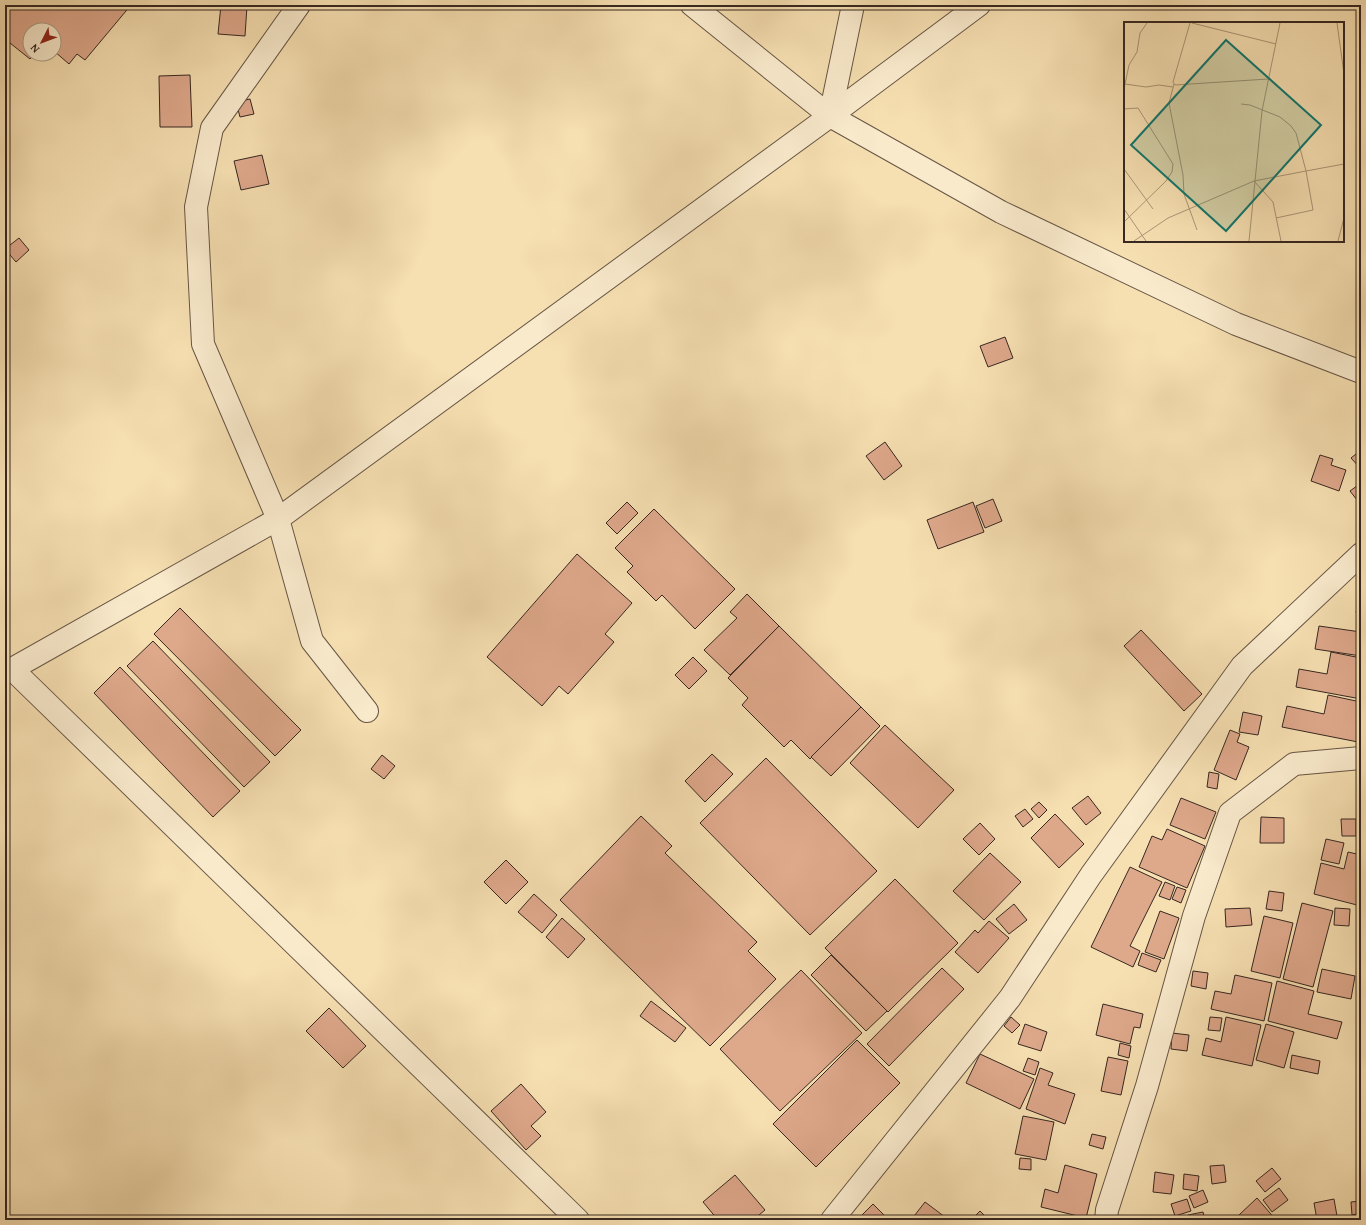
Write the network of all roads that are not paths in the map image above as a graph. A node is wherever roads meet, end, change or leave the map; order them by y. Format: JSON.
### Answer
{"nodes":[{"id":1,"x":299,"y":5,"type":"edge"},
{"id":2,"x":692,"y":5,"type":"edge"},
{"id":3,"x":853,"y":5,"type":"edge"},
{"id":4,"x":979,"y":5,"type":"edge"},
{"id":5,"x":830,"y":116,"type":"junction"},
{"id":6,"x":1361,"y":372,"type":"edge"},
{"id":7,"x":278,"y":518,"type":"junction"},
{"id":8,"x":1361,"y":554,"type":"edge"},
{"id":9,"x":8,"y":671,"type":"edge"},
{"id":10,"x":367,"y":712,"type":"dead end"},
{"id":11,"x":1361,"y":758,"type":"edge"},
{"id":12,"x":578,"y":1220,"type":"edge"},
{"id":13,"x":832,"y":1220,"type":"edge"},
{"id":14,"x":1106,"y":1220,"type":"edge"}],
"edges":[{"from":1,"to":7,"type":"street"},
{"from":2,"to":5,"type":"street"},
{"from":3,"to":5,"type":"street"},
{"from":4,"to":5,"type":"street"},
{"from":5,"to":6,"type":"street"},
{"from":5,"to":7,"type":"street"},
{"from":7,"to":9,"type":"street"},
{"from":7,"to":10,"type":"street"},
{"from":8,"to":13,"type":"street"},
{"from":9,"to":12,"type":"street"},
{"from":11,"to":14,"type":"street"}]}
